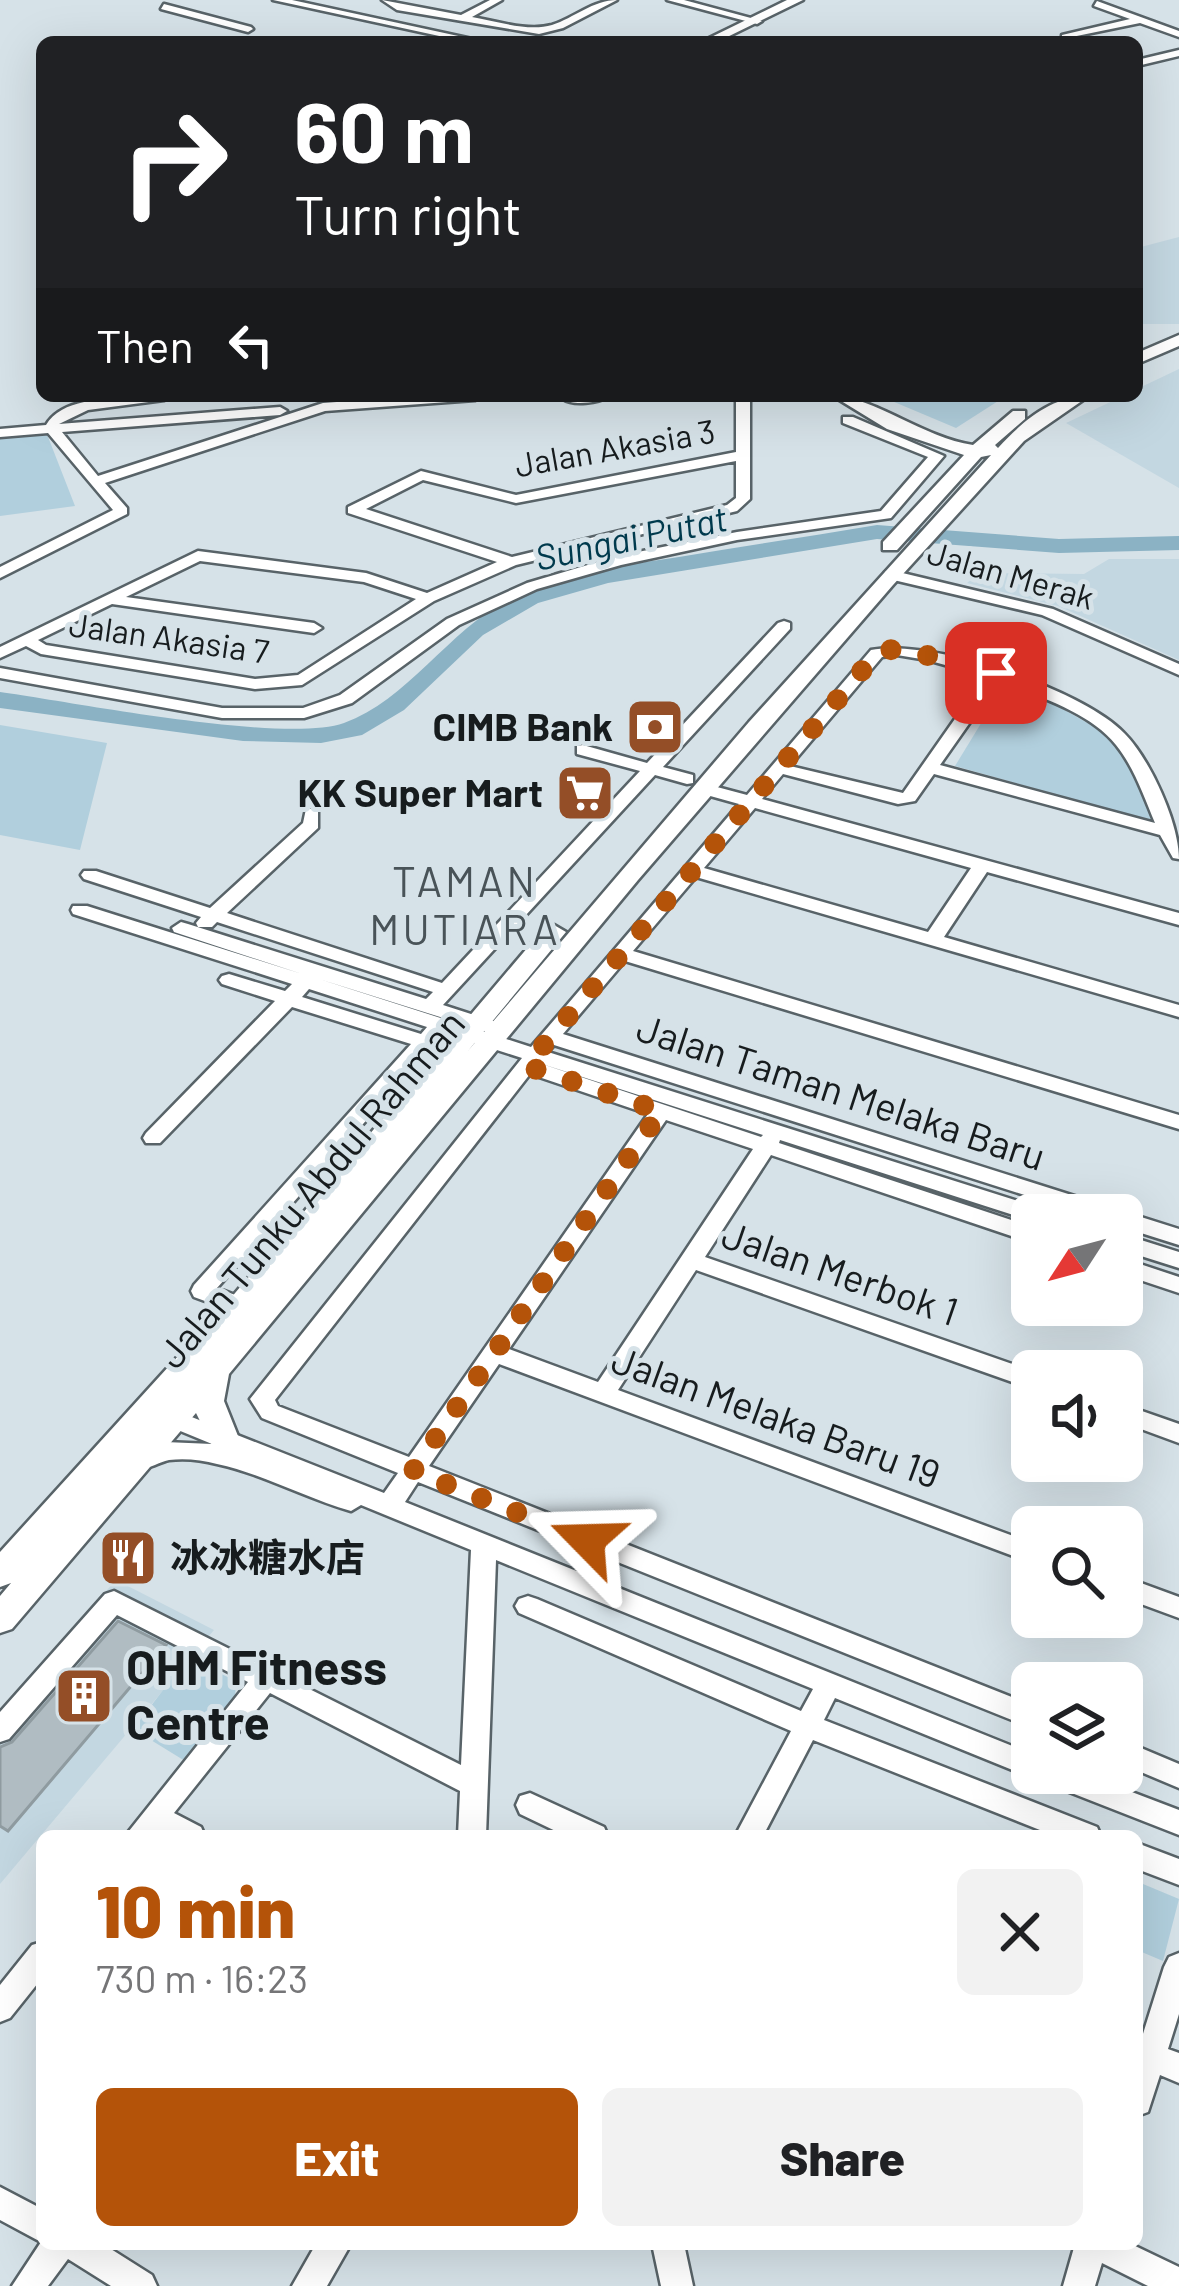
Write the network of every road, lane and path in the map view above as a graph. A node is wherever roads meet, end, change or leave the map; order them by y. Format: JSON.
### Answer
{"nodes":[{"id":1,"x":303,"y":0,"type":"edge"},
{"id":2,"x":497,"y":0,"type":"edge"},
{"id":3,"x":612,"y":0,"type":"edge"},
{"id":4,"x":672,"y":0,"type":"edge"},
{"id":5,"x":687,"y":0,"type":"edge"},
{"id":6,"x":386,"y":2,"type":"edge"},
{"id":7,"x":280,"y":4,"type":"edge"},
{"id":8,"x":790,"y":4,"type":"edge"},
{"id":9,"x":1097,"y":4,"type":"dead end"},
{"id":10,"x":164,"y":7,"type":"dead end"},
{"id":11,"x":706,"y":7,"type":"junction"},
{"id":12,"x":741,"y":15,"type":"junction"},
{"id":13,"x":463,"y":17,"type":"junction"},
{"id":14,"x":1141,"y":20,"type":"junction"},
{"id":15,"x":250,"y":31,"type":"edge"},
{"id":16,"x":1179,"y":34,"type":"edge"},
{"id":17,"x":449,"y":36,"type":"edge"},
{"id":18,"x":721,"y":36,"type":"edge"},
{"id":19,"x":1074,"y":36,"type":"edge"},
{"id":20,"x":1179,"y":53,"type":"edge"},
{"id":21,"x":1143,"y":62,"type":"edge"},
{"id":22,"x":1179,"y":340,"type":"edge"},
{"id":23,"x":1179,"y":351,"type":"edge"},
{"id":24,"x":1143,"y":355,"type":"edge"},
{"id":25,"x":1143,"y":366,"type":"edge"},
{"id":26,"x":123,"y":402,"type":"edge"},
{"id":27,"x":392,"y":402,"type":"edge"},
{"id":28,"x":743,"y":402,"type":"edge"},
{"id":29,"x":852,"y":402,"type":"edge"},
{"id":30,"x":1051,"y":404,"type":"edge"},
{"id":31,"x":323,"y":407,"type":"junction"},
{"id":32,"x":867,"y":411,"type":"junction"},
{"id":33,"x":1015,"y":418,"type":"junction"},
{"id":34,"x":52,"y":429,"type":"junction"},
{"id":35,"x":909,"y":430,"type":"junction"},
{"id":36,"x":0,"y":433,"type":"edge"},
{"id":37,"x":744,"y":455,"type":"junction"},
{"id":38,"x":970,"y":458,"type":"junction"},
{"id":39,"x":94,"y":482,"type":"junction"},
{"id":40,"x":899,"y":502,"type":"junction"},
{"id":41,"x":944,"y":514,"type":"junction"},
{"id":42,"x":925,"y":519,"type":"junction"},
{"id":43,"x":902,"y":540,"type":"junction"},
{"id":44,"x":512,"y":562,"type":"junction"},
{"id":45,"x":0,"y":573,"type":"edge"},
{"id":46,"x":890,"y":574,"type":"junction"},
{"id":47,"x":428,"y":598,"type":"junction"},
{"id":48,"x":106,"y":599,"type":"junction"},
{"id":49,"x":784,"y":626,"type":"dead end"},
{"id":50,"x":314,"y":628,"type":"dead end"},
{"id":51,"x":30,"y":642,"type":"junction"},
{"id":52,"x":0,"y":653,"type":"edge"},
{"id":53,"x":1179,"y":670,"type":"edge"},
{"id":54,"x":0,"y":673,"type":"edge"},
{"id":55,"x":996,"y":673,"type":"junction"},
{"id":56,"x":583,"y":750,"type":"dead end"},
{"id":57,"x":648,"y":768,"type":"junction"},
{"id":58,"x":779,"y":768,"type":"junction"},
{"id":59,"x":932,"y":768,"type":"junction"},
{"id":60,"x":694,"y":784,"type":"junction"},
{"id":61,"x":750,"y":802,"type":"junction"},
{"id":62,"x":312,"y":813,"type":"dead end"},
{"id":63,"x":1166,"y":831,"type":"junction"},
{"id":64,"x":1179,"y":854,"type":"edge"},
{"id":65,"x":982,"y":865,"type":"junction"},
{"id":66,"x":692,"y":870,"type":"junction"},
{"id":67,"x":90,"y":875,"type":"dead end"},
{"id":68,"x":82,"y":903,"type":"dead end"},
{"id":69,"x":213,"y":916,"type":"junction"},
{"id":70,"x":1179,"y":919,"type":"edge"},
{"id":71,"x":189,"y":938,"type":"junction"},
{"id":72,"x":933,"y":940,"type":"junction"},
{"id":73,"x":621,"y":954,"type":"junction"},
{"id":74,"x":229,"y":980,"type":"dead end"},
{"id":75,"x":303,"y":984,"type":"junction"},
{"id":76,"x":446,"y":990,"type":"junction"},
{"id":77,"x":1179,"y":1011,"type":"edge"},
{"id":78,"x":486,"y":1037,"type":"junction"},
{"id":79,"x":661,"y":1111,"type":"junction"},
{"id":80,"x":1179,"y":1123,"type":"edge"},
{"id":81,"x":153,"y":1138,"type":"dead end"},
{"id":82,"x":771,"y":1138,"type":"junction"},
{"id":83,"x":894,"y":1157,"type":"junction"},
{"id":84,"x":1011,"y":1209,"type":"edge"},
{"id":85,"x":1011,"y":1213,"type":"edge"},
{"id":86,"x":1143,"y":1226,"type":"edge"},
{"id":87,"x":1179,"y":1237,"type":"edge"},
{"id":88,"x":1143,"y":1249,"type":"edge"},
{"id":89,"x":691,"y":1259,"type":"junction"},
{"id":90,"x":1179,"y":1260,"type":"edge"},
{"id":91,"x":1143,"y":1273,"type":"edge"},
{"id":92,"x":1179,"y":1285,"type":"edge"},
{"id":93,"x":240,"y":1306,"type":"junction"},
{"id":94,"x":494,"y":1354,"type":"junction"},
{"id":95,"x":218,"y":1365,"type":"junction"},
{"id":96,"x":1011,"y":1373,"type":"edge"},
{"id":97,"x":603,"y":1394,"type":"junction"},
{"id":98,"x":161,"y":1414,"type":"junction"},
{"id":99,"x":1143,"y":1420,"type":"edge"},
{"id":100,"x":1179,"y":1433,"type":"edge"},
{"id":101,"x":225,"y":1441,"type":"junction"},
{"id":102,"x":131,"y":1467,"type":"junction"},
{"id":103,"x":413,"y":1471,"type":"junction"},
{"id":104,"x":387,"y":1508,"type":"junction"},
{"id":105,"x":1011,"y":1545,"type":"edge"},
{"id":106,"x":484,"y":1548,"type":"junction"},
{"id":107,"x":0,"y":1574,"type":"edge"},
{"id":108,"x":1143,"y":1594,"type":"edge"},
{"id":109,"x":528,"y":1606,"type":"dead end"},
{"id":110,"x":1179,"y":1608,"type":"edge"},
{"id":111,"x":0,"y":1619,"type":"edge"},
{"id":112,"x":265,"y":1680,"type":"junction"},
{"id":113,"x":828,"y":1685,"type":"junction"},
{"id":114,"x":1011,"y":1709,"type":"edge"},
{"id":115,"x":806,"y":1725,"type":"junction"},
{"id":116,"x":0,"y":1731,"type":"edge"},
{"id":117,"x":1011,"y":1758,"type":"edge"},
{"id":118,"x":1143,"y":1761,"type":"edge"},
{"id":119,"x":1179,"y":1776,"type":"edge"},
{"id":120,"x":476,"y":1785,"type":"junction"},
{"id":121,"x":1105,"y":1794,"type":"edge"},
{"id":122,"x":530,"y":1804,"type":"dead end"},
{"id":123,"x":1179,"y":1823,"type":"edge"},
{"id":124,"x":147,"y":1826,"type":"edge"},
{"id":125,"x":472,"y":1830,"type":"edge"},
{"id":126,"x":582,"y":1830,"type":"edge"},
{"id":127,"x":752,"y":1830,"type":"edge"},
{"id":128,"x":1072,"y":1830,"type":"edge"},
{"id":129,"x":1143,"y":1858,"type":"edge"},
{"id":130,"x":1179,"y":1873,"type":"edge"},
{"id":131,"x":1179,"y":1967,"type":"edge"},
{"id":132,"x":36,"y":1970,"type":"edge"},
{"id":133,"x":0,"y":2008,"type":"edge"},
{"id":134,"x":1165,"y":2062,"type":"edge"},
{"id":135,"x":1143,"y":2093,"type":"edge"},
{"id":136,"x":0,"y":2203,"type":"edge"},
{"id":137,"x":36,"y":2223,"type":"edge"},
{"id":138,"x":55,"y":2250,"type":"edge"},
{"id":139,"x":83,"y":2250,"type":"edge"},
{"id":140,"x":330,"y":2250,"type":"edge"},
{"id":141,"x":669,"y":2250,"type":"edge"},
{"id":142,"x":1092,"y":2250,"type":"edge"},
{"id":143,"x":1107,"y":2250,"type":"edge"},
{"id":144,"x":1179,"y":2284,"type":"edge"},
{"id":145,"x":28,"y":2286,"type":"edge"},
{"id":146,"x":141,"y":2286,"type":"edge"},
{"id":147,"x":308,"y":2286,"type":"edge"},
{"id":148,"x":677,"y":2286,"type":"edge"},
{"id":149,"x":1079,"y":2286,"type":"edge"}],
"edges":[{"from":1,"to":7,"type":"street"},
{"from":2,"to":13,"type":"street"},
{"from":3,"to":13,"type":"street"},
{"from":4,"to":11,"type":"street"},
{"from":5,"to":11,"type":"street"},
{"from":6,"to":13,"type":"street"},
{"from":7,"to":17,"type":"street"},
{"from":8,"to":12,"type":"main road"},
{"from":9,"to":14,"type":"street"},
{"from":10,"to":15,"type":"street"},
{"from":11,"to":12,"type":"street"},
{"from":12,"to":18,"type":"main road"},
{"from":14,"to":16,"type":"street"},
{"from":14,"to":19,"type":"street"},
{"from":20,"to":21,"type":"street"},
{"from":22,"to":24,"type":"main road"},
{"from":23,"to":25,"type":"main road"},
{"from":26,"to":34,"type":"street"},
{"from":27,"to":31,"type":"street"},
{"from":28,"to":37,"type":"street"},
{"from":29,"to":32,"type":"main road"},
{"from":30,"to":33,"type":"main road","name":"Jalan Tunku Abdul Rahman"},
{"from":30,"to":38,"type":"main road"},
{"from":30,"to":41,"type":"main road","name":"Jalan Tunku Abdul Rahman"},
{"from":31,"to":34,"type":"street"},
{"from":31,"to":39,"type":"street"},
{"from":32,"to":35,"type":"main road"},
{"from":32,"to":40,"type":"street"},
{"from":33,"to":35,"type":"main road"},
{"from":33,"to":38,"type":"main road","name":"Jalan Tunku Abdul Rahman"},
{"from":34,"to":36,"type":"street"},
{"from":34,"to":39,"type":"street"},
{"from":35,"to":38,"type":"main road"},
{"from":37,"to":44,"type":"street"},
{"from":37,"to":44,"type":"street","name":"Jalan Akasia 3"},
{"from":38,"to":41,"type":"main road"},
{"from":38,"to":42,"type":"main road","name":"Jalan Tunku Abdul Rahman"},
{"from":39,"to":45,"type":"street"},
{"from":40,"to":42,"type":"street"},
{"from":40,"to":54,"type":"street"},
{"from":41,"to":42,"type":"main road","name":"Jalan Tunku Abdul Rahman"},
{"from":42,"to":43,"type":"main road","name":"Jalan Tunku Abdul Rahman"},
{"from":43,"to":46,"type":"main road","name":"Jalan Tunku Abdul Rahman"},
{"from":43,"to":60,"type":"main road","name":"Jalan Tunku Abdul Rahman"},
{"from":44,"to":47,"type":"street"},
{"from":46,"to":53,"type":"street","name":"Jalan Merak"},
{"from":46,"to":60,"type":"main road","name":"Jalan Tunku Abdul Rahman"},
{"from":47,"to":48,"type":"street"},
{"from":47,"to":51,"type":"street","name":"Jalan Akasia 7"},
{"from":48,"to":50,"type":"street"},
{"from":48,"to":51,"type":"street"},
{"from":49,"to":57,"type":"street"},
{"from":51,"to":52,"type":"street"},
{"from":55,"to":58,"type":"street","name":"Jalan Taman Melaka Baru"},
{"from":55,"to":59,"type":"street"},
{"from":55,"to":63,"type":"street"},
{"from":56,"to":57,"type":"street"},
{"from":57,"to":60,"type":"street"},
{"from":57,"to":76,"type":"street"},
{"from":58,"to":59,"type":"street"},
{"from":58,"to":61,"type":"street","name":"Jalan Taman Melaka Baru"},
{"from":59,"to":63,"type":"street"},
{"from":60,"to":61,"type":"street"},
{"from":60,"to":78,"type":"main road","name":"Jalan Tunku Abdul Rahman"},
{"from":61,"to":65,"type":"street"},
{"from":61,"to":66,"type":"street","name":"Jalan Taman Melaka Baru"},
{"from":62,"to":69,"type":"street"},
{"from":63,"to":64,"type":"street"},
{"from":65,"to":70,"type":"street"},
{"from":65,"to":72,"type":"street"},
{"from":66,"to":72,"type":"street"},
{"from":66,"to":73,"type":"street","name":"Jalan Taman Melaka Baru"},
{"from":67,"to":69,"type":"street"},
{"from":68,"to":71,"type":"street"},
{"from":69,"to":71,"type":"street"},
{"from":69,"to":76,"type":"street"},
{"from":71,"to":75,"type":"street"},
{"from":72,"to":77,"type":"street"},
{"from":73,"to":78,"type":"street","name":"Jalan Taman Melaka Baru"},
{"from":73,"to":80,"type":"street"},
{"from":74,"to":75,"type":"street"},
{"from":75,"to":78,"type":"street"},
{"from":75,"to":78,"type":"street"},
{"from":75,"to":81,"type":"street"},
{"from":76,"to":78,"type":"street"},
{"from":78,"to":79,"type":"street"},
{"from":78,"to":82,"type":"street"},
{"from":78,"to":83,"type":"street","name":"Jalan Taman Melaka Baru"},
{"from":78,"to":93,"type":"main road","name":"Jalan Tunku Abdul Rahman"},
{"from":78,"to":93,"type":"street"},
{"from":78,"to":95,"type":"main road","name":"Jalan Tunku Abdul Rahman"},
{"from":78,"to":103,"type":"street"},
{"from":79,"to":82,"type":"street"},
{"from":79,"to":94,"type":"street"},
{"from":82,"to":83,"type":"street"},
{"from":82,"to":85,"type":"street"},
{"from":82,"to":89,"type":"street"},
{"from":83,"to":84,"type":"street"},
{"from":86,"to":87,"type":"street"},
{"from":88,"to":90,"type":"street"},
{"from":89,"to":96,"type":"street","name":"Jalan Merbok 1"},
{"from":89,"to":97,"type":"street"},
{"from":91,"to":92,"type":"street"},
{"from":93,"to":98,"type":"main road","name":"Jalan Tunku Abdul Rahman"},
{"from":94,"to":97,"type":"street","name":"Jalan Melaka Baru 19"},
{"from":94,"to":103,"type":"street"},
{"from":95,"to":98,"type":"main road","name":"Jalan Tunku Abdul Rahman"},
{"from":95,"to":101,"type":"main road"},
{"from":97,"to":105,"type":"street","name":"Jalan Melaka Baru 19"},
{"from":98,"to":101,"type":"street"},
{"from":98,"to":102,"type":"main road","name":"Jalan Tunku Abdul Rahman"},
{"from":98,"to":107,"type":"main road","name":"Jalan Tunku Abdul Rahman"},
{"from":99,"to":100,"type":"street"},
{"from":101,"to":104,"type":"street"},
{"from":102,"to":104,"type":"street"},
{"from":102,"to":111,"type":"main road","name":"Jalan Tunku Abdul Rahman"},
{"from":103,"to":104,"type":"street"},
{"from":103,"to":114,"type":"street"},
{"from":104,"to":106,"type":"street"},
{"from":106,"to":113,"type":"street"},
{"from":106,"to":120,"type":"street"},
{"from":108,"to":110,"type":"street"},
{"from":109,"to":115,"type":"street"},
{"from":112,"to":116,"type":"street"},
{"from":112,"to":120,"type":"street"},
{"from":112,"to":124,"type":"street"},
{"from":113,"to":115,"type":"street"},
{"from":113,"to":117,"type":"street"},
{"from":115,"to":127,"type":"street"},
{"from":115,"to":128,"type":"street"},
{"from":118,"to":119,"type":"street"},
{"from":120,"to":125,"type":"street"},
{"from":121,"to":123,"type":"street"},
{"from":122,"to":126,"type":"street"},
{"from":129,"to":130,"type":"street"},
{"from":131,"to":134,"type":"street"},
{"from":132,"to":133,"type":"street"},
{"from":134,"to":135,"type":"street"},
{"from":136,"to":137,"type":"street"},
{"from":138,"to":145,"type":"street"},
{"from":139,"to":146,"type":"street"},
{"from":140,"to":147,"type":"street"},
{"from":141,"to":148,"type":"street"},
{"from":142,"to":149,"type":"street"},
{"from":143,"to":144,"type":"street"}]}
